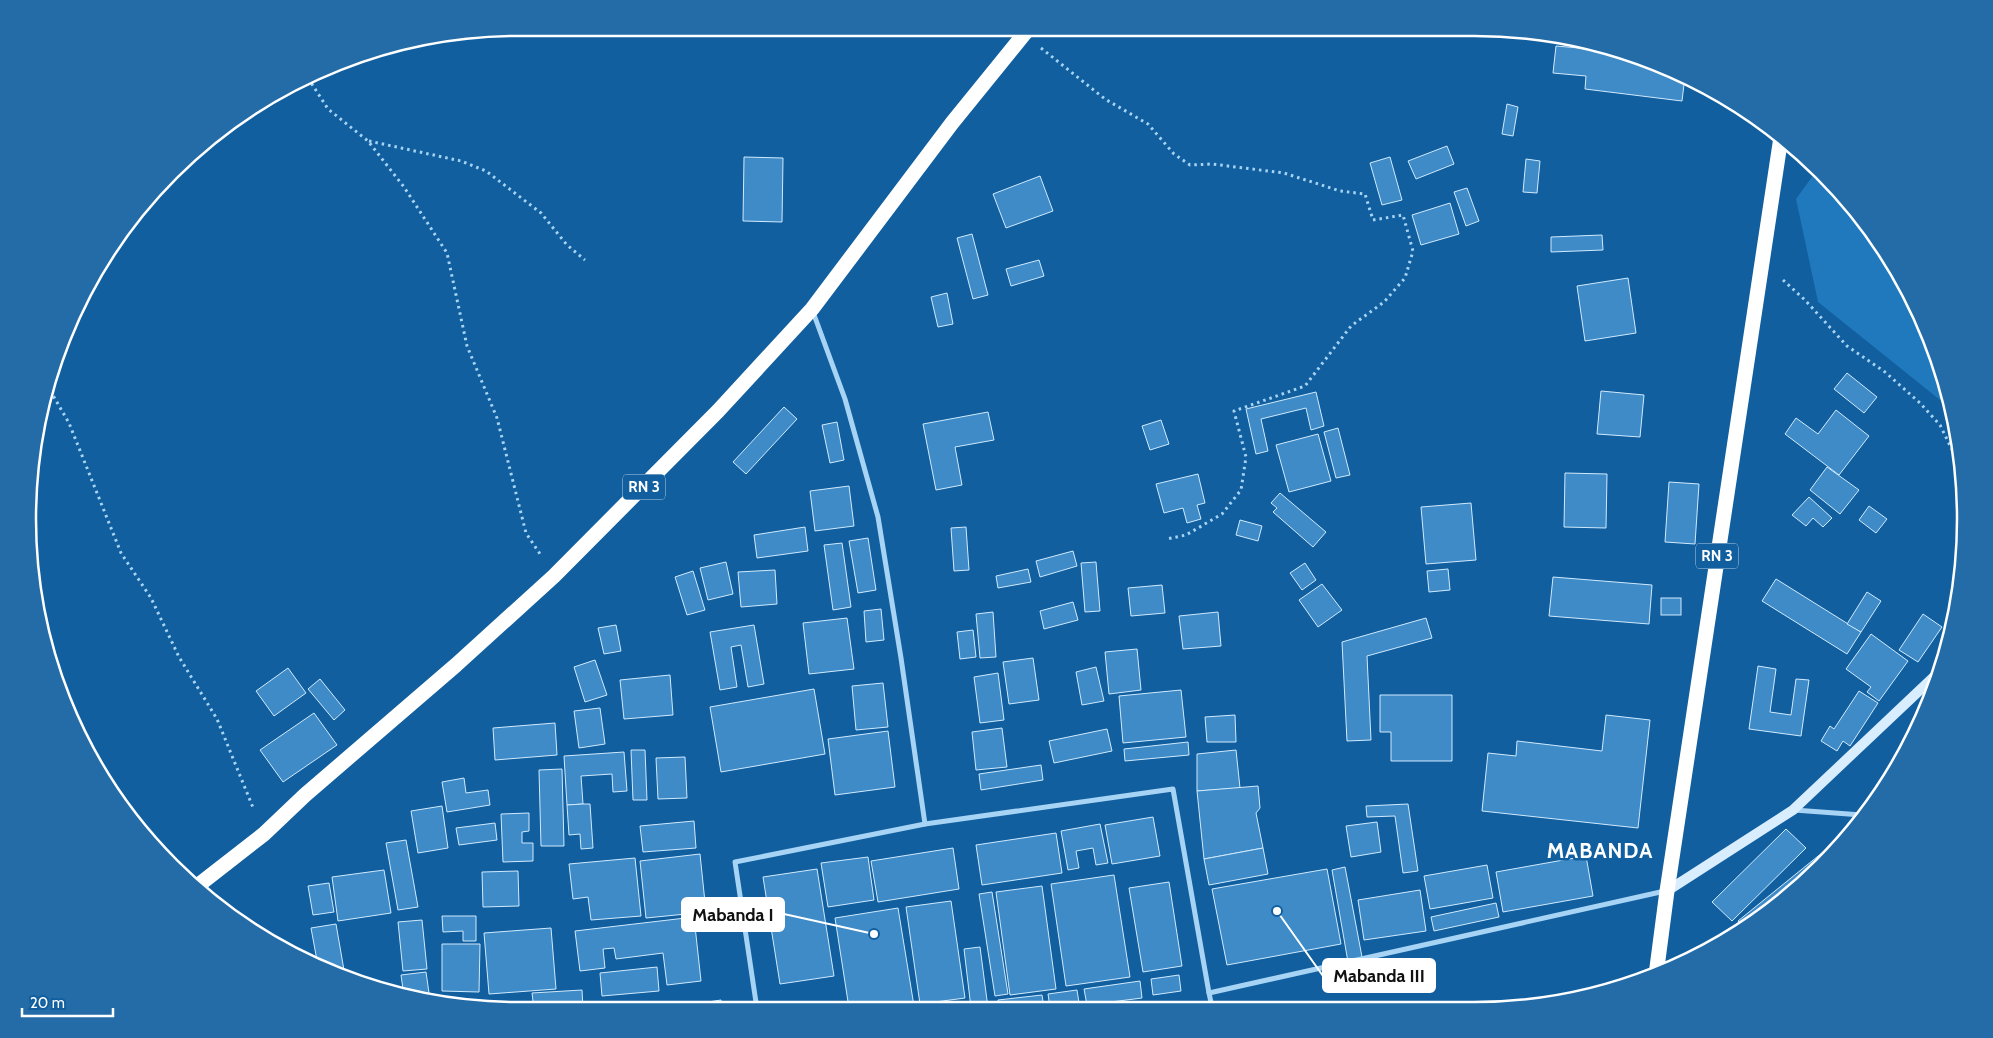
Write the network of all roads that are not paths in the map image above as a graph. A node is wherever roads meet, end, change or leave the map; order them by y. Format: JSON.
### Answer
{"nodes":[{"id":1,"x":1022,"y":36,"type":"edge"},
{"id":2,"x":1780,"y":146,"type":"edge"},
{"id":3,"x":812,"y":309,"type":"junction"},
{"id":4,"x":1928,"y":683,"type":"edge"},
{"id":5,"x":1793,"y":810,"type":"junction"},
{"id":6,"x":1856,"y":815,"type":"edge"},
{"id":7,"x":925,"y":824,"type":"junction"},
{"id":8,"x":202,"y":883,"type":"edge"},
{"id":9,"x":1667,"y":890,"type":"junction"},
{"id":10,"x":1657,"y":966,"type":"edge"},
{"id":11,"x":1209,"y":993,"type":"junction"},
{"id":12,"x":756,"y":1002,"type":"edge"},
{"id":13,"x":1211,"y":1002,"type":"edge"}],
"edges":[{"from":1,"to":3,"type":"highway","number":"RN 3"},
{"from":2,"to":9,"type":"highway","number":"RN 3"},
{"from":3,"to":7,"type":"street"},
{"from":3,"to":8,"type":"highway","number":"RN 3"},
{"from":4,"to":5,"type":"main road"},
{"from":5,"to":6,"type":"street"},
{"from":5,"to":9,"type":"main road"},
{"from":7,"to":11,"type":"street"},
{"from":7,"to":12,"type":"street"},
{"from":9,"to":10,"type":"highway","number":"RN 3"},
{"from":9,"to":11,"type":"street"},
{"from":11,"to":13,"type":"street"}]}
